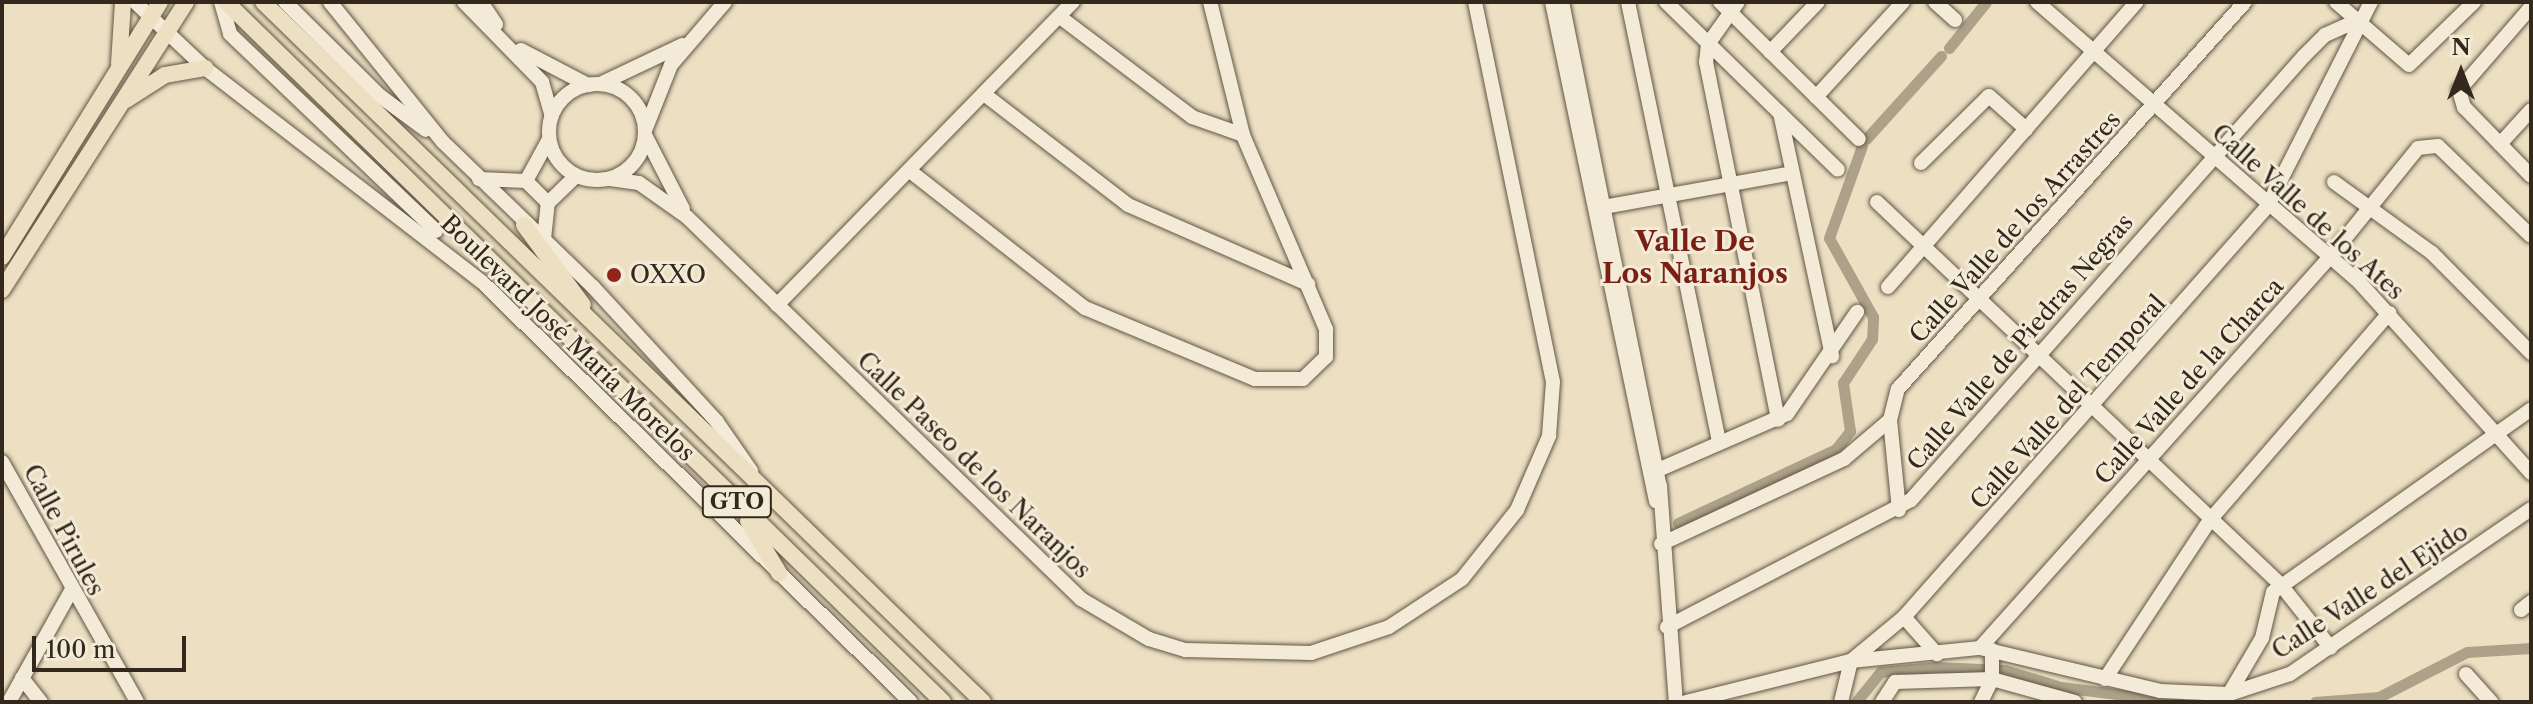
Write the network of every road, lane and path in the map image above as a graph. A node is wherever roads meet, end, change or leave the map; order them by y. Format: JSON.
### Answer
{"nodes":[{"id":1,"x":123,"y":2,"type":"edge"},
{"id":2,"x":135,"y":2,"type":"edge"},
{"id":3,"x":160,"y":2,"type":"edge"},
{"id":4,"x":186,"y":2,"type":"edge"},
{"id":5,"x":223,"y":2,"type":"edge"},
{"id":6,"x":263,"y":2,"type":"edge"},
{"id":7,"x":285,"y":2,"type":"edge"},
{"id":8,"x":330,"y":2,"type":"edge"},
{"id":9,"x":464,"y":2,"type":"edge"},
{"id":10,"x":481,"y":2,"type":"edge"},
{"id":11,"x":725,"y":2,"type":"edge"},
{"id":12,"x":1073,"y":2,"type":"edge"},
{"id":13,"x":1210,"y":2,"type":"edge"},
{"id":14,"x":1475,"y":2,"type":"edge"},
{"id":15,"x":1552,"y":2,"type":"edge"},
{"id":16,"x":1562,"y":2,"type":"edge"},
{"id":17,"x":1628,"y":2,"type":"edge"},
{"id":18,"x":1666,"y":2,"type":"edge"},
{"id":19,"x":1818,"y":2,"type":"edge"},
{"id":20,"x":1903,"y":2,"type":"edge"},
{"id":21,"x":1935,"y":2,"type":"edge"},
{"id":22,"x":2037,"y":2,"type":"edge"},
{"id":23,"x":2137,"y":2,"type":"edge"},
{"id":24,"x":2245,"y":2,"type":"edge"},
{"id":25,"x":2336,"y":2,"type":"edge"},
{"id":26,"x":2371,"y":2,"type":"edge"},
{"id":27,"x":2474,"y":2,"type":"edge"},
{"id":28,"x":1730,"y":5,"type":"edge"},
{"id":29,"x":2531,"y":7,"type":"edge"},
{"id":30,"x":1060,"y":17,"type":"junction"},
{"id":31,"x":149,"y":18,"type":"junction"},
{"id":32,"x":1955,"y":20,"type":"dead end"},
{"id":33,"x":2357,"y":21,"type":"junction"},
{"id":34,"x":165,"y":34,"type":"junction"},
{"id":35,"x":686,"y":42,"type":"junction"},
{"id":36,"x":1708,"y":44,"type":"junction"},
{"id":37,"x":1770,"y":52,"type":"junction"},
{"id":38,"x":2094,"y":52,"type":"junction"},
{"id":39,"x":205,"y":68,"type":"junction"},
{"id":40,"x":113,"y":83,"type":"junction"},
{"id":41,"x":593,"y":85,"type":"junction"},
{"id":42,"x":984,"y":94,"type":"junction"},
{"id":43,"x":1816,"y":97,"type":"junction"},
{"id":44,"x":2154,"y":105,"type":"junction"},
{"id":45,"x":116,"y":109,"type":"junction"},
{"id":46,"x":2531,"y":110,"type":"edge"},
{"id":47,"x":1780,"y":113,"type":"junction"},
{"id":48,"x":552,"y":116,"type":"junction"},
{"id":49,"x":2026,"y":129,"type":"junction"},
{"id":50,"x":646,"y":133,"type":"junction"},
{"id":51,"x":1243,"y":135,"type":"junction"},
{"id":52,"x":549,"y":138,"type":"junction"},
{"id":53,"x":1859,"y":139,"type":"dead end"},
{"id":54,"x":443,"y":142,"type":"junction"},
{"id":55,"x":2500,"y":144,"type":"junction"},
{"id":56,"x":2212,"y":155,"type":"junction"},
{"id":57,"x":1921,"y":163,"type":"dead end"},
{"id":58,"x":1838,"y":170,"type":"dead end"},
{"id":59,"x":910,"y":171,"type":"junction"},
{"id":60,"x":1792,"y":173,"type":"junction"},
{"id":61,"x":576,"y":176,"type":"junction"},
{"id":62,"x":2531,"y":176,"type":"edge"},
{"id":63,"x":478,"y":179,"type":"junction"},
{"id":64,"x":610,"y":179,"type":"junction"},
{"id":65,"x":526,"y":181,"type":"junction"},
{"id":66,"x":2334,"y":182,"type":"dead end"},
{"id":67,"x":1730,"y":183,"type":"junction"},
{"id":68,"x":1667,"y":194,"type":"junction"},
{"id":69,"x":1877,"y":202,"type":"dead end"},
{"id":70,"x":548,"y":203,"type":"junction"},
{"id":71,"x":2369,"y":203,"type":"junction"},
{"id":72,"x":2267,"y":207,"type":"junction"},
{"id":73,"x":1600,"y":208,"type":"junction"},
{"id":74,"x":687,"y":217,"type":"junction"},
{"id":75,"x":524,"y":225,"type":"junction"},
{"id":76,"x":2531,"y":236,"type":"edge"},
{"id":77,"x":544,"y":239,"type":"junction"},
{"id":78,"x":1924,"y":248,"type":"junction"},
{"id":79,"x":2,"y":257,"type":"edge"},
{"id":80,"x":2329,"y":258,"type":"junction"},
{"id":81,"x":482,"y":282,"type":"junction"},
{"id":82,"x":1308,"y":284,"type":"junction"},
{"id":83,"x":1888,"y":287,"type":"dead end"},
{"id":84,"x":2,"y":290,"type":"edge"},
{"id":85,"x":1980,"y":298,"type":"junction"},
{"id":86,"x":777,"y":305,"type":"junction"},
{"id":87,"x":1857,"y":312,"type":"dead end"},
{"id":88,"x":2389,"y":313,"type":"junction"},
{"id":89,"x":599,"y":330,"type":"junction"},
{"id":90,"x":2036,"y":352,"type":"junction"},
{"id":91,"x":2531,"y":353,"type":"edge"},
{"id":92,"x":1832,"y":356,"type":"junction"},
{"id":93,"x":2091,"y":409,"type":"junction"},
{"id":94,"x":2531,"y":409,"type":"edge"},
{"id":95,"x":1778,"y":420,"type":"junction"},
{"id":96,"x":1890,"y":420,"type":"junction"},
{"id":97,"x":2497,"y":435,"type":"junction"},
{"id":98,"x":1719,"y":443,"type":"junction"},
{"id":99,"x":2147,"y":461,"type":"junction"},
{"id":100,"x":2,"y":462,"type":"edge"},
{"id":101,"x":1652,"y":472,"type":"junction"},
{"id":102,"x":2531,"y":473,"type":"edge"},
{"id":103,"x":759,"y":482,"type":"junction"},
{"id":104,"x":737,"y":502,"type":"junction"},
{"id":105,"x":2531,"y":509,"type":"edge"},
{"id":106,"x":1899,"y":510,"type":"junction"},
{"id":107,"x":2210,"y":520,"type":"junction"},
{"id":108,"x":1661,"y":544,"type":"junction"},
{"id":109,"x":779,"y":573,"type":"junction"},
{"id":110,"x":2281,"y":585,"type":"junction"},
{"id":111,"x":71,"y":591,"type":"junction"},
{"id":112,"x":1904,"y":617,"type":"junction"},
{"id":113,"x":1667,"y":627,"type":"junction"},
{"id":114,"x":2331,"y":648,"type":"junction"},
{"id":115,"x":1986,"y":649,"type":"junction"},
{"id":116,"x":1937,"y":654,"type":"junction"},
{"id":117,"x":1851,"y":661,"type":"junction"},
{"id":118,"x":2466,"y":674,"type":"dead end"},
{"id":119,"x":22,"y":678,"type":"junction"},
{"id":120,"x":1992,"y":679,"type":"junction"},
{"id":121,"x":2105,"y":679,"type":"junction"},
{"id":122,"x":2229,"y":694,"type":"junction"},
{"id":123,"x":9,"y":702,"type":"edge"},
{"id":124,"x":41,"y":702,"type":"edge"},
{"id":125,"x":137,"y":702,"type":"edge"},
{"id":126,"x":911,"y":702,"type":"edge"},
{"id":127,"x":943,"y":702,"type":"edge"},
{"id":128,"x":983,"y":702,"type":"edge"},
{"id":129,"x":1676,"y":702,"type":"edge"},
{"id":130,"x":1686,"y":702,"type":"edge"},
{"id":131,"x":1841,"y":702,"type":"edge"},
{"id":132,"x":1882,"y":702,"type":"edge"},
{"id":133,"x":1981,"y":702,"type":"edge"},
{"id":134,"x":2075,"y":702,"type":"edge"},
{"id":135,"x":2491,"y":702,"type":"edge"}],
"edges":[{"from":1,"to":40,"type":"main road"},
{"from":2,"to":31,"type":"street","name":"Boulevard José María Morelos"},
{"from":3,"to":31,"type":"main road"},
{"from":4,"to":34,"type":"main road"},
{"from":5,"to":81,"type":"street"},
{"from":5,"to":104,"type":"main road","name":"Boulevard José María Morelos","number":"GTO"},
{"from":6,"to":89,"type":"main road","name":"Boulevard José María Morelos","number":"GTO"},
{"from":7,"to":54,"type":"street"},
{"from":8,"to":54,"type":"street"},
{"from":9,"to":48,"type":"street"},
{"from":10,"to":41,"type":"street"},
{"from":11,"to":35,"type":"street"},
{"from":12,"to":30,"type":"street"},
{"from":13,"to":51,"type":"street"},
{"from":14,"to":86,"type":"street","name":"Calle Paseo de los Naranjos"},
{"from":15,"to":73,"type":"street"},
{"from":16,"to":73,"type":"street"},
{"from":17,"to":68,"type":"street"},
{"from":18,"to":36,"type":"street"},
{"from":19,"to":37,"type":"street"},
{"from":20,"to":43,"type":"street"},
{"from":21,"to":32,"type":"street"},
{"from":22,"to":38,"type":"street","name":"Calle Valle de los Ates"},
{"from":23,"to":38,"type":"street"},
{"from":24,"to":44,"type":"street","name":"Calle Valle de los Arrastres"},
{"from":25,"to":33,"type":"street"},
{"from":26,"to":33,"type":"street","name":"Calle Valle del Temporal"},
{"from":27,"to":33,"type":"street"},
{"from":28,"to":36,"type":"street"},
{"from":28,"to":37,"type":"street"},
{"from":29,"to":55,"type":"street"},
{"from":30,"to":42,"type":"street"},
{"from":30,"to":51,"type":"street"},
{"from":31,"to":34,"type":"street","name":"Boulevard José María Morelos"},
{"from":31,"to":40,"type":"main road"},
{"from":33,"to":56,"type":"street","name":"Calle Valle de Piedras Negras"},
{"from":33,"to":72,"type":"street","name":"Calle Valle del Temporal"},
{"from":34,"to":39,"type":"street","name":"Boulevard José María Morelos"},
{"from":34,"to":45,"type":"main road"},
{"from":35,"to":41,"type":"street"},
{"from":35,"to":50,"type":"street"},
{"from":36,"to":47,"type":"street"},
{"from":36,"to":67,"type":"street"},
{"from":37,"to":43,"type":"street"},
{"from":38,"to":44,"type":"street","name":"Calle Valle de los Ates"},
{"from":38,"to":49,"type":"street"},
{"from":39,"to":45,"type":"main road"},
{"from":39,"to":81,"type":"street","name":"Boulevard José María Morelos"},
{"from":40,"to":79,"type":"main road"},
{"from":41,"to":48,"type":"street"},
{"from":41,"to":50,"type":"street"},
{"from":42,"to":59,"type":"street"},
{"from":42,"to":82,"type":"street"},
{"from":43,"to":53,"type":"street"},
{"from":44,"to":56,"type":"street","name":"Calle Valle de los Ates"},
{"from":44,"to":85,"type":"street","name":"Calle Valle de los Arrastres"},
{"from":45,"to":84,"type":"main road"},
{"from":46,"to":55,"type":"street"},
{"from":47,"to":58,"type":"street"},
{"from":47,"to":60,"type":"street"},
{"from":48,"to":52,"type":"street"},
{"from":49,"to":57,"type":"street"},
{"from":49,"to":78,"type":"street"},
{"from":50,"to":64,"type":"street"},
{"from":50,"to":74,"type":"street","name":"Calle Paseo de los Naranjos"},
{"from":51,"to":82,"type":"street"},
{"from":52,"to":61,"type":"street"},
{"from":52,"to":65,"type":"street"},
{"from":54,"to":63,"type":"street"},
{"from":55,"to":62,"type":"street"},
{"from":56,"to":72,"type":"street","name":"Calle Valle de los Ates"},
{"from":56,"to":90,"type":"street","name":"Calle Valle de Piedras Negras"},
{"from":59,"to":82,"type":"street"},
{"from":59,"to":86,"type":"street"},
{"from":60,"to":67,"type":"street"},
{"from":60,"to":92,"type":"street"},
{"from":61,"to":64,"type":"street"},
{"from":61,"to":70,"type":"street"},
{"from":63,"to":65,"type":"street"},
{"from":63,"to":75,"type":"street"},
{"from":64,"to":74,"type":"street","name":"Calle Paseo de los Naranjos"},
{"from":65,"to":70,"type":"street"},
{"from":66,"to":71,"type":"street"},
{"from":67,"to":68,"type":"street"},
{"from":67,"to":95,"type":"street"},
{"from":68,"to":73,"type":"street"},
{"from":68,"to":98,"type":"street"},
{"from":69,"to":78,"type":"street"},
{"from":70,"to":77,"type":"street"},
{"from":71,"to":76,"type":"street","name":"Calle Valle de la Charca"},
{"from":71,"to":80,"type":"street","name":"Calle Valle de la Charca"},
{"from":71,"to":91,"type":"street"},
{"from":72,"to":80,"type":"street","name":"Calle Valle de los Ates"},
{"from":72,"to":93,"type":"street","name":"Calle Valle del Temporal"},
{"from":73,"to":101,"type":"street"},
{"from":74,"to":86,"type":"street","name":"Calle Paseo de los Naranjos"},
{"from":75,"to":77,"type":"street"},
{"from":75,"to":89,"type":"main road"},
{"from":77,"to":103,"type":"street"},
{"from":78,"to":83,"type":"street"},
{"from":78,"to":85,"type":"street"},
{"from":80,"to":88,"type":"street","name":"Calle Valle de los Ates"},
{"from":80,"to":99,"type":"street","name":"Calle Valle de la Charca"},
{"from":81,"to":109,"type":"street","name":"Boulevard José María Morelos"},
{"from":85,"to":90,"type":"street"},
{"from":85,"to":96,"type":"street","name":"Calle Valle de los Arrastres"},
{"from":87,"to":92,"type":"street"},
{"from":88,"to":97,"type":"street","name":"Calle Valle de los Ates"},
{"from":88,"to":107,"type":"street"},
{"from":89,"to":103,"type":"main road","name":"Boulevard José María Morelos","number":"GTO"},
{"from":90,"to":93,"type":"street"},
{"from":90,"to":106,"type":"street","name":"Calle Valle de Piedras Negras"},
{"from":92,"to":95,"type":"street"},
{"from":93,"to":99,"type":"street"},
{"from":93,"to":112,"type":"street","name":"Calle Valle del Temporal"},
{"from":94,"to":97,"type":"street"},
{"from":95,"to":98,"type":"street"},
{"from":96,"to":106,"type":"street","name":"Calle Valle de los Arrastres"},
{"from":96,"to":108,"type":"street"},
{"from":97,"to":102,"type":"street","name":"Calle Valle de los Ates"},
{"from":97,"to":110,"type":"street"},
{"from":98,"to":101,"type":"street"},
{"from":99,"to":107,"type":"street"},
{"from":99,"to":115,"type":"street","name":"Calle Valle de la Charca"},
{"from":100,"to":111,"type":"street","name":"Calle Pirules"},
{"from":101,"to":108,"type":"street"},
{"from":103,"to":128,"type":"main road","name":"Boulevard José María Morelos","number":"GTO"},
{"from":104,"to":109,"type":"main road"},
{"from":104,"to":127,"type":"main road","name":"Boulevard José María Morelos","number":"GTO"},
{"from":105,"to":114,"type":"street","name":"Calle Valle del Ejido"},
{"from":106,"to":113,"type":"street","name":"Calle Valle de Piedras Negras"},
{"from":107,"to":110,"type":"street"},
{"from":107,"to":121,"type":"street"},
{"from":108,"to":113,"type":"street"},
{"from":109,"to":126,"type":"street","name":"Boulevard José María Morelos"},
{"from":110,"to":114,"type":"street"},
{"from":110,"to":122,"type":"street"},
{"from":111,"to":119,"type":"street"},
{"from":111,"to":125,"type":"street","name":"Calle Pirules"},
{"from":112,"to":116,"type":"street"},
{"from":112,"to":117,"type":"street","name":"Calle Valle del Temporal"},
{"from":113,"to":129,"type":"street"},
{"from":114,"to":122,"type":"street","name":"Calle Valle del Ejido"},
{"from":115,"to":116,"type":"street","name":"Calle Valle del Ejido"},
{"from":115,"to":120,"type":"street"},
{"from":115,"to":121,"type":"street","name":"Calle Valle del Ejido"},
{"from":116,"to":117,"type":"street","name":"Calle Valle del Ejido"},
{"from":117,"to":130,"type":"street","name":"Calle Valle del Temporal"},
{"from":117,"to":131,"type":"street"},
{"from":118,"to":135,"type":"street"},
{"from":119,"to":123,"type":"street"},
{"from":119,"to":124,"type":"street"},
{"from":120,"to":132,"type":"street"},
{"from":120,"to":133,"type":"street"},
{"from":120,"to":134,"type":"street"},
{"from":121,"to":122,"type":"street","name":"Calle Valle del Ejido"}]}
